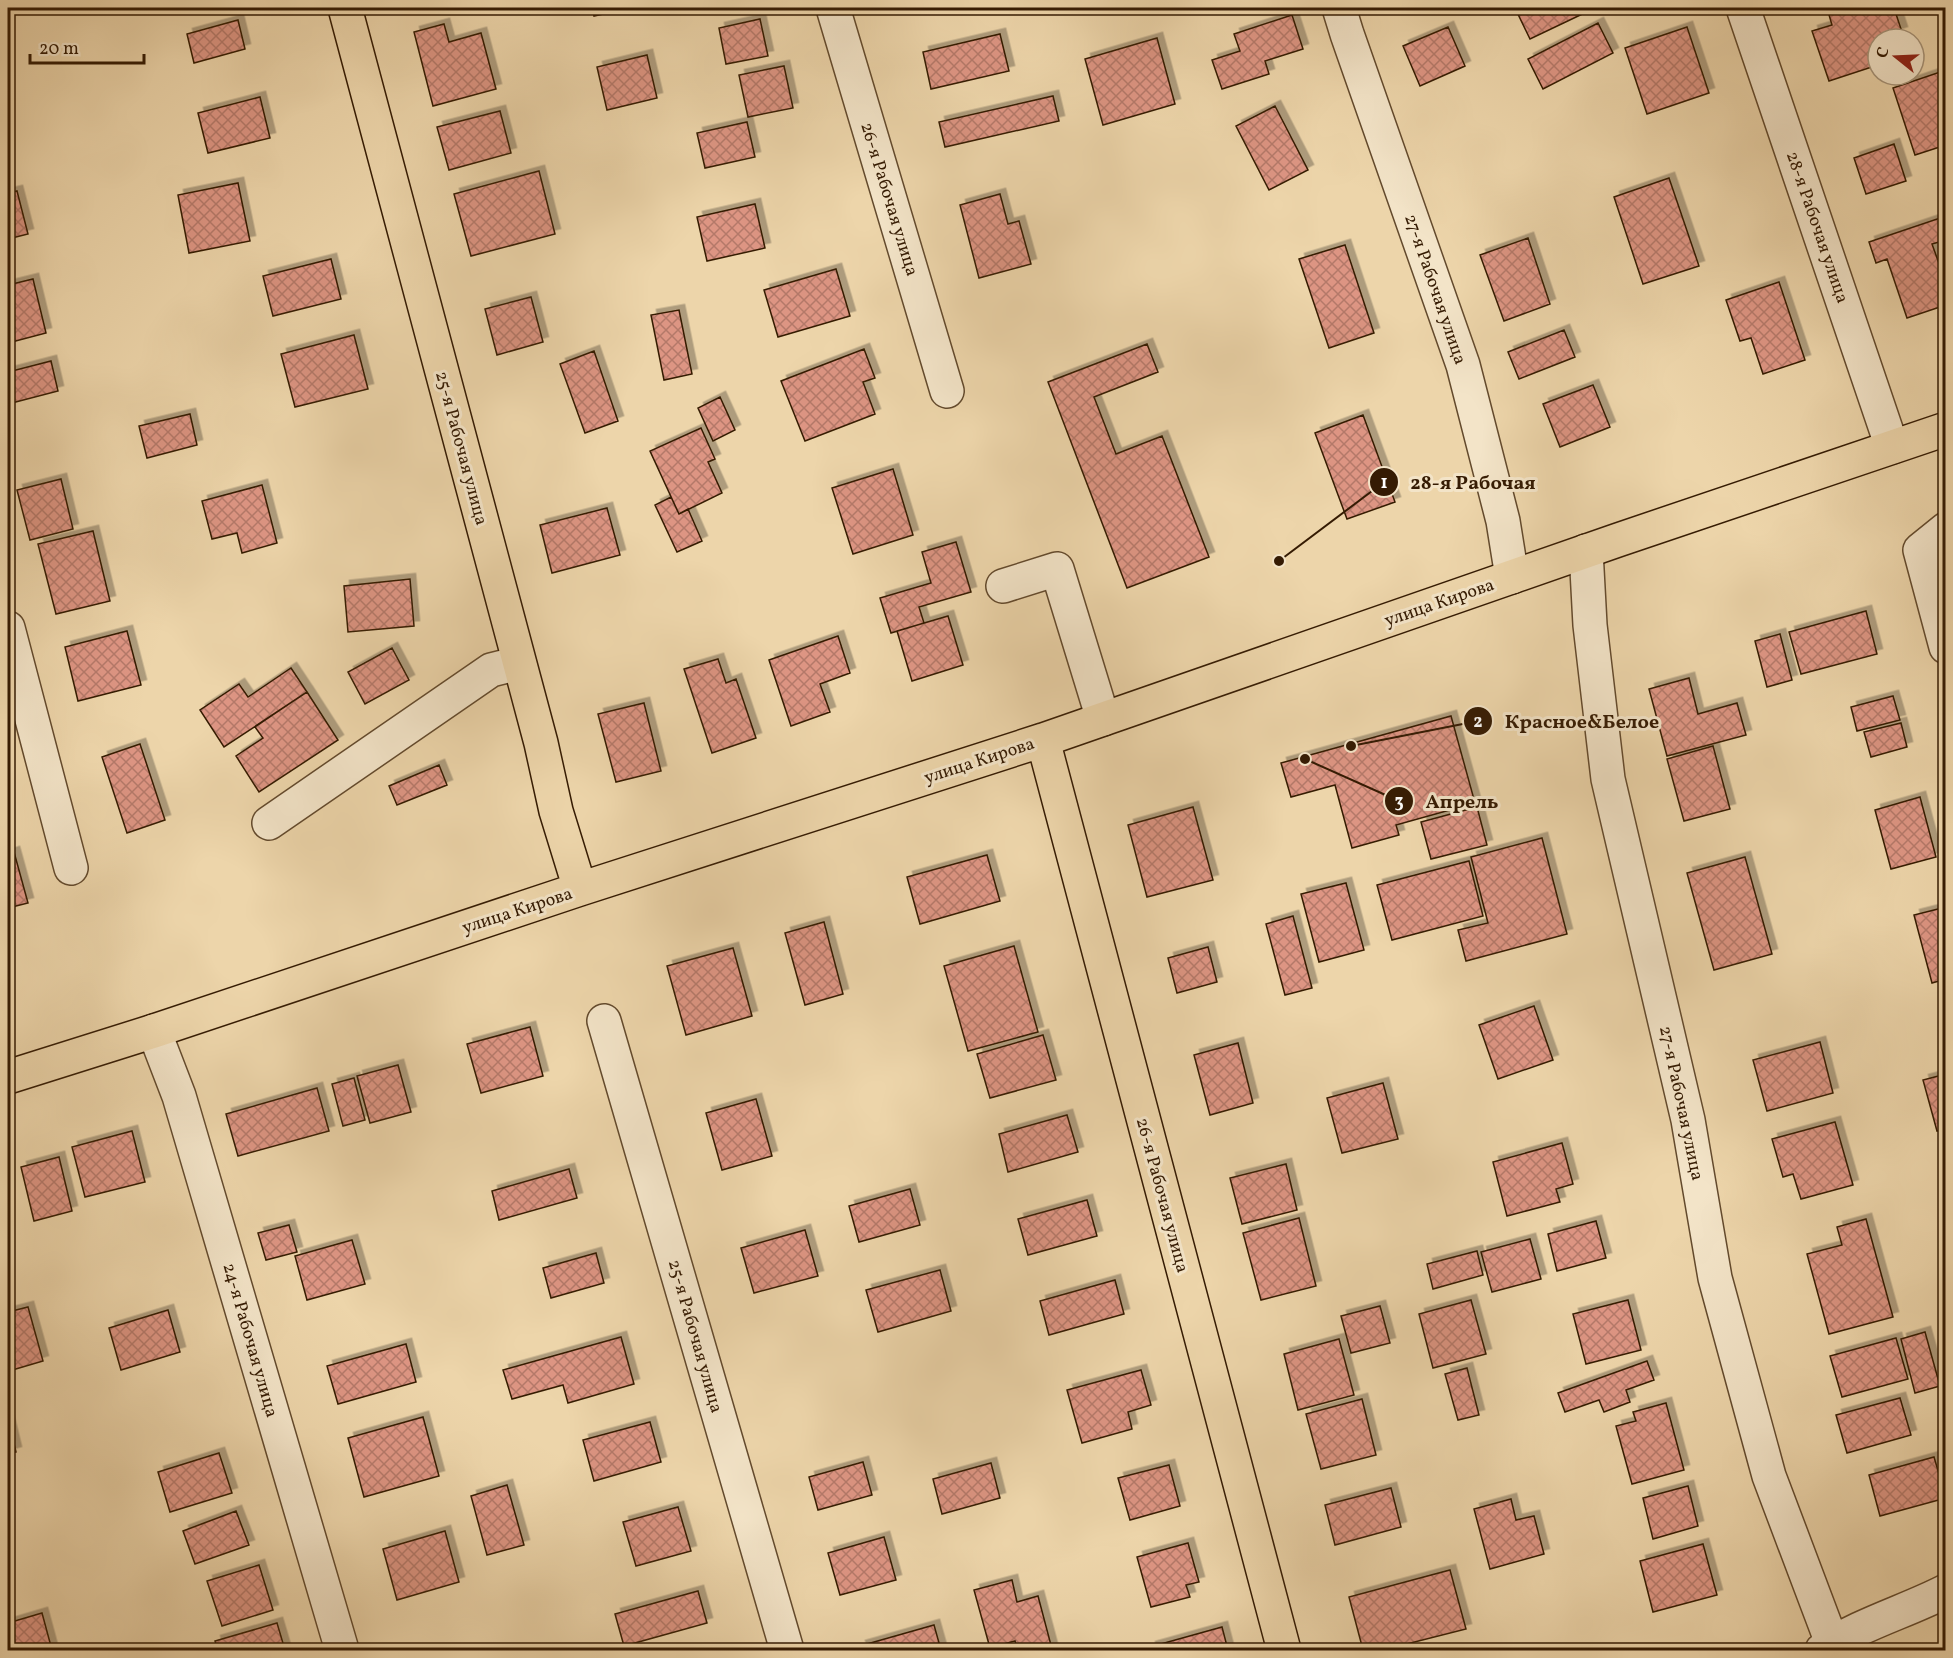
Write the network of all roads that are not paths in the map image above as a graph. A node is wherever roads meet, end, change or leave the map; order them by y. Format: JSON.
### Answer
{"nodes":[{"id":1,"x":345,"y":8,"type":"edge"},
{"id":2,"x":833,"y":8,"type":"edge"},
{"id":3,"x":1339,"y":8,"type":"edge"},
{"id":4,"x":1743,"y":8,"type":"edge"},
{"id":5,"x":947,"y":392,"type":"dead end"},
{"id":6,"x":1946,"y":429,"type":"edge"},
{"id":7,"x":1892,"y":447,"type":"junction"},
{"id":8,"x":1946,"y":529,"type":"edge"},
{"id":9,"x":1586,"y":551,"type":"junction"},
{"id":10,"x":1512,"y":577,"type":"junction"},
{"id":11,"x":1003,"y":586,"type":"dead end"},
{"id":12,"x":8,"y":628,"type":"edge"},
{"id":13,"x":1946,"y":647,"type":"edge"},
{"id":14,"x":519,"y":663,"type":"junction"},
{"id":15,"x":1103,"y":719,"type":"junction"},
{"id":16,"x":1043,"y":740,"type":"junction"},
{"id":17,"x":269,"y":822,"type":"dead end"},
{"id":18,"x":71,"y":868,"type":"dead end"},
{"id":19,"x":580,"y":889,"type":"junction"},
{"id":20,"x":604,"y":1022,"type":"dead end"},
{"id":21,"x":154,"y":1031,"type":"junction"},
{"id":22,"x":8,"y":1077,"type":"edge"},
{"id":23,"x":1939,"y":1602,"type":"edge"},
{"id":24,"x":1827,"y":1647,"type":"edge"},
{"id":25,"x":342,"y":1650,"type":"edge"},
{"id":26,"x":787,"y":1650,"type":"edge"},
{"id":27,"x":1284,"y":1650,"type":"edge"}],
"edges":[{"from":1,"to":14,"type":"main road","name":"25-я Рабочая улица"},
{"from":2,"to":5,"type":"street","name":"26-я Рабочая улица"},
{"from":3,"to":10,"type":"street","name":"27-я Рабочая улица"},
{"from":4,"to":7,"type":"street","name":"28-я Рабочая улица"},
{"from":6,"to":7,"type":"main road","name":"улица Кирова"},
{"from":7,"to":9,"type":"main road","name":"улица Кирова"},
{"from":8,"to":13,"type":"street"},
{"from":9,"to":10,"type":"main road","name":"улица Кирова"},
{"from":9,"to":24,"type":"street","name":"27-я Рабочая улица"},
{"from":10,"to":15,"type":"main road","name":"улица Кирова"},
{"from":11,"to":15,"type":"street"},
{"from":12,"to":18,"type":"street"},
{"from":14,"to":17,"type":"street"},
{"from":14,"to":19,"type":"main road","name":"25-я Рабочая улица"},
{"from":15,"to":16,"type":"main road","name":"улица Кирова"},
{"from":16,"to":19,"type":"main road","name":"улица Кирова"},
{"from":16,"to":27,"type":"main road","name":"26-я Рабочая улица"},
{"from":19,"to":21,"type":"main road","name":"улица Кирова"},
{"from":20,"to":26,"type":"street","name":"25-я Рабочая улица"},
{"from":21,"to":22,"type":"main road","name":"улица Кирова"},
{"from":21,"to":25,"type":"street","name":"24-я Рабочая улица"},
{"from":23,"to":24,"type":"street"}]}
